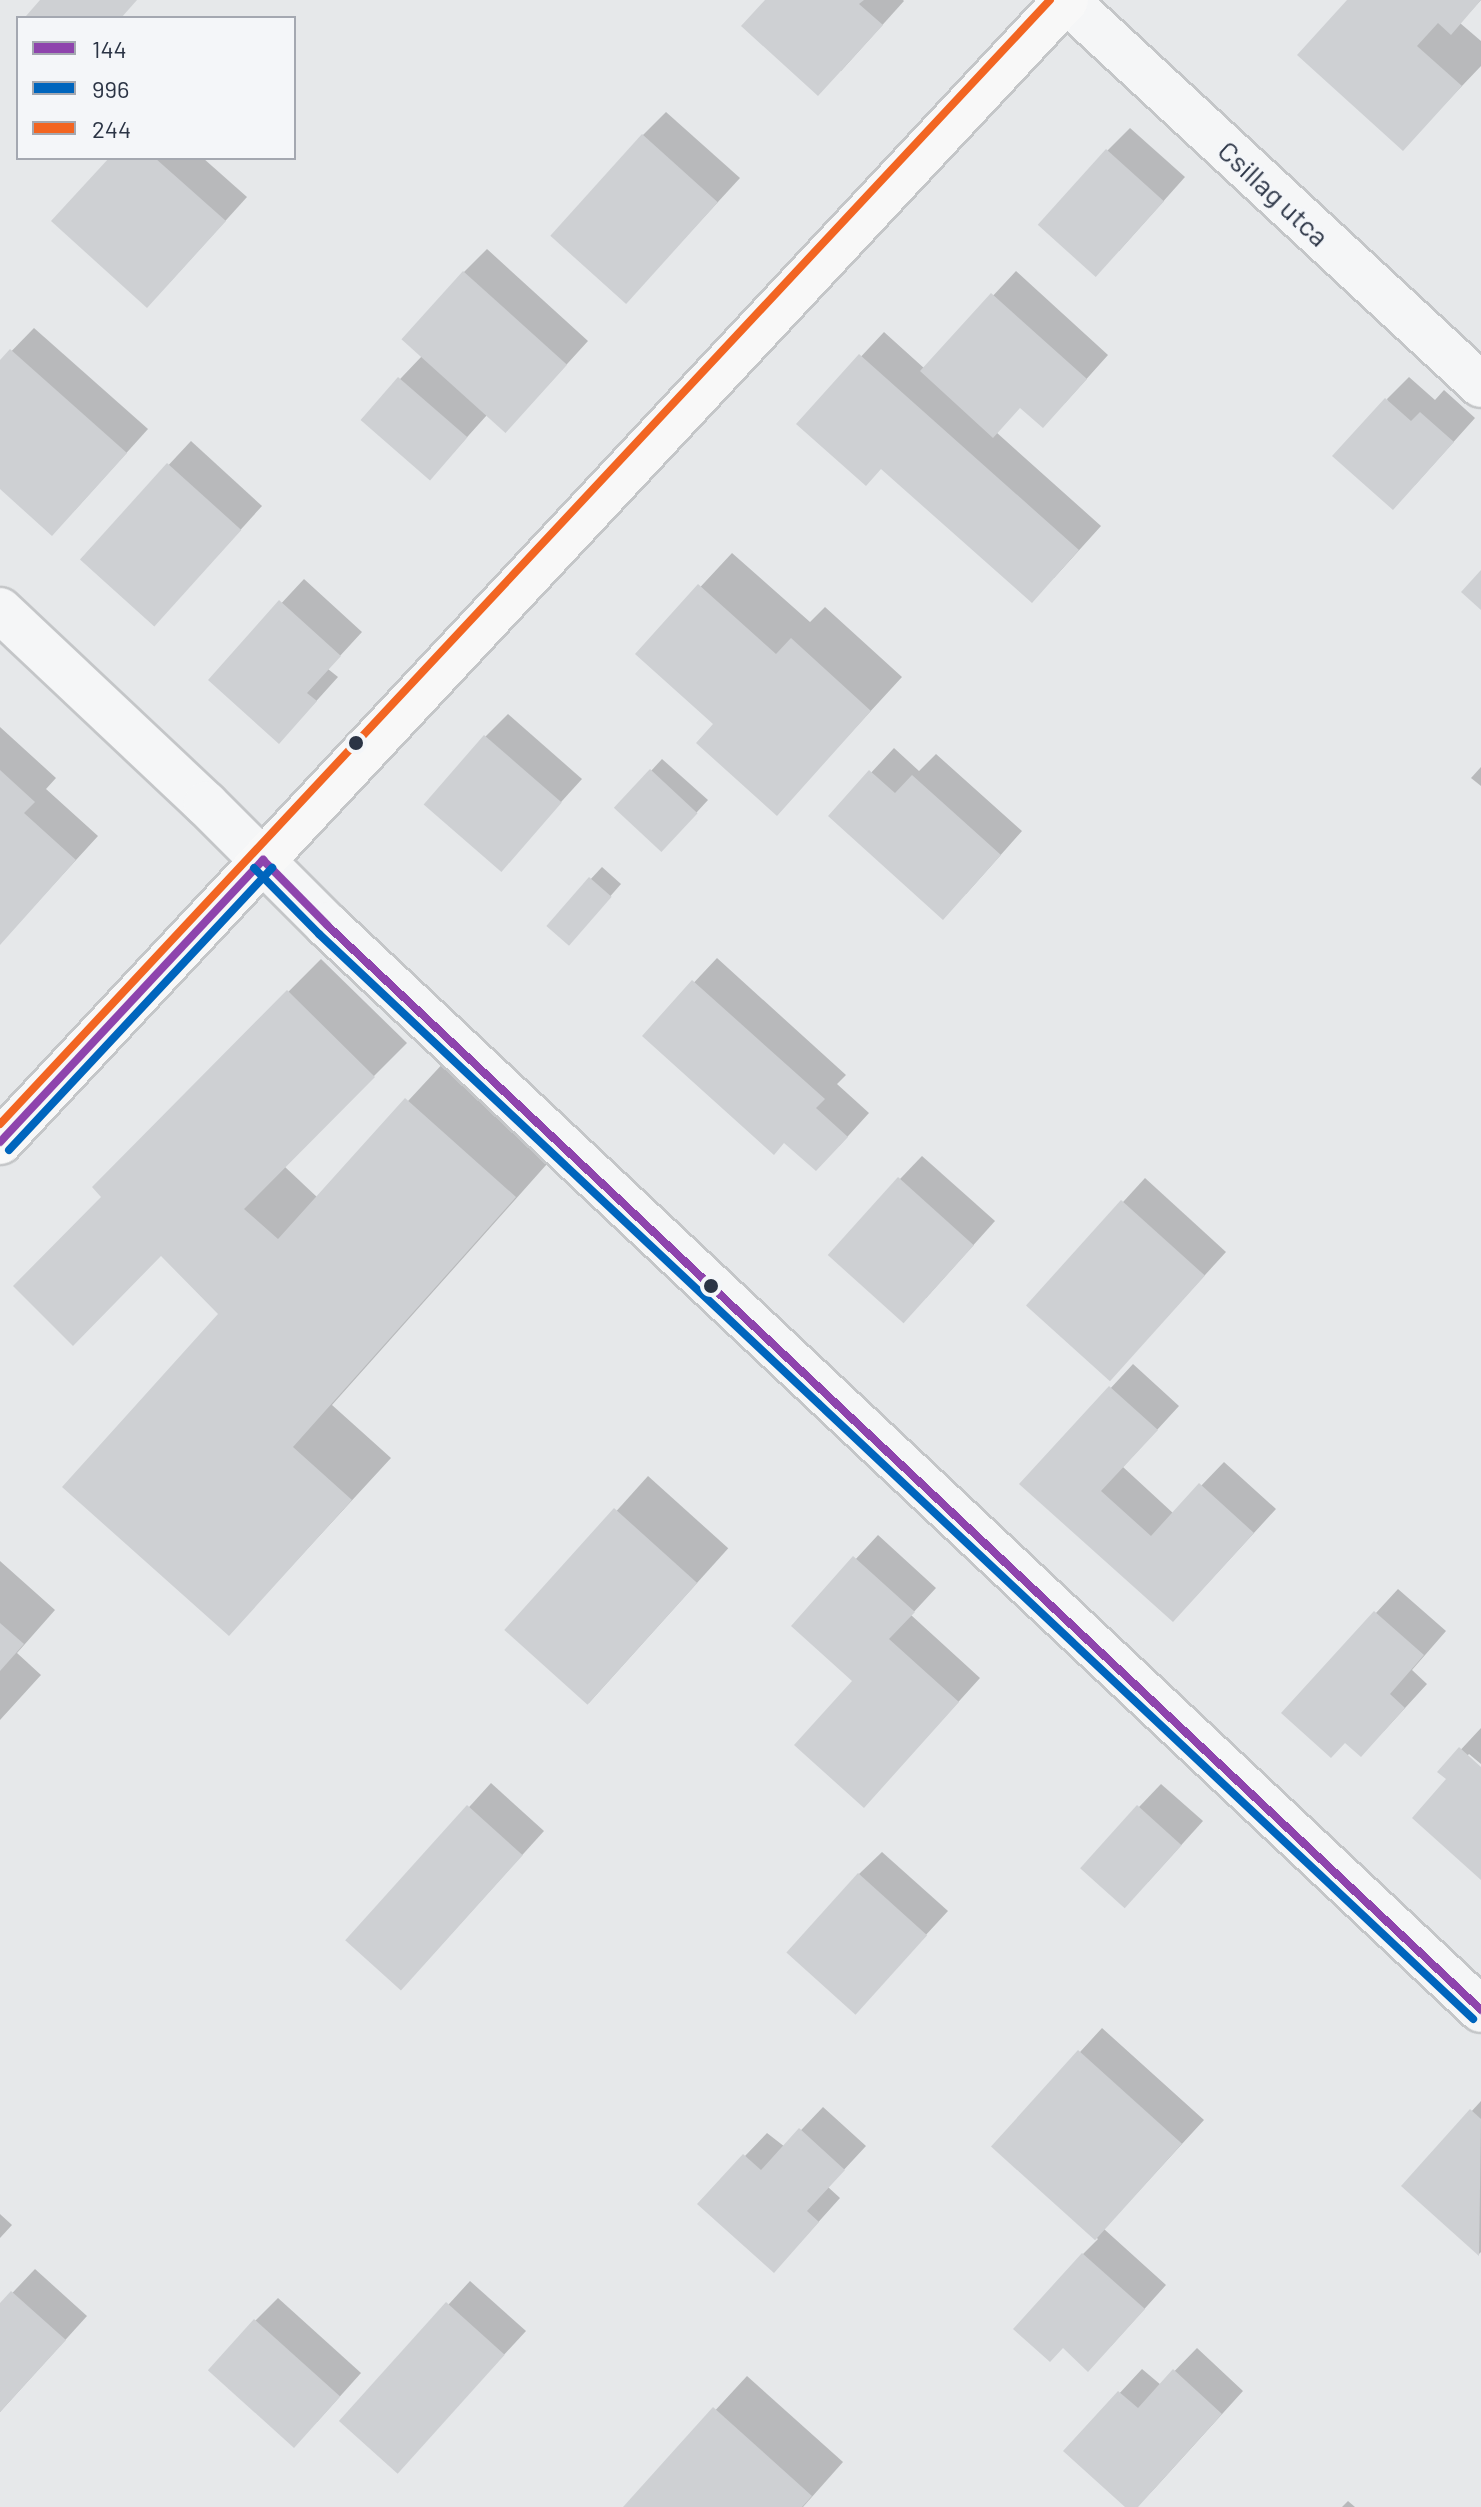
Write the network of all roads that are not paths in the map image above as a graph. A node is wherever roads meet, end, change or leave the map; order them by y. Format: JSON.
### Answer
{"nodes":[{"id":1,"x":1066,"y":0,"type":"edge"},
{"id":2,"x":1481,"y":385,"type":"edge"},
{"id":3,"x":0,"y":610,"type":"edge"},
{"id":4,"x":263,"y":860,"type":"junction"},
{"id":5,"x":0,"y":1142,"type":"edge"},
{"id":6,"x":1481,"y":2010,"type":"edge"}],
"edges":[{"from":1,"to":2,"type":"street","name":"Csillag utca"},
{"from":1,"to":4,"type":"main road"},
{"from":3,"to":4,"type":"street"},
{"from":4,"to":5,"type":"main road"},
{"from":4,"to":6,"type":"street"}]}
